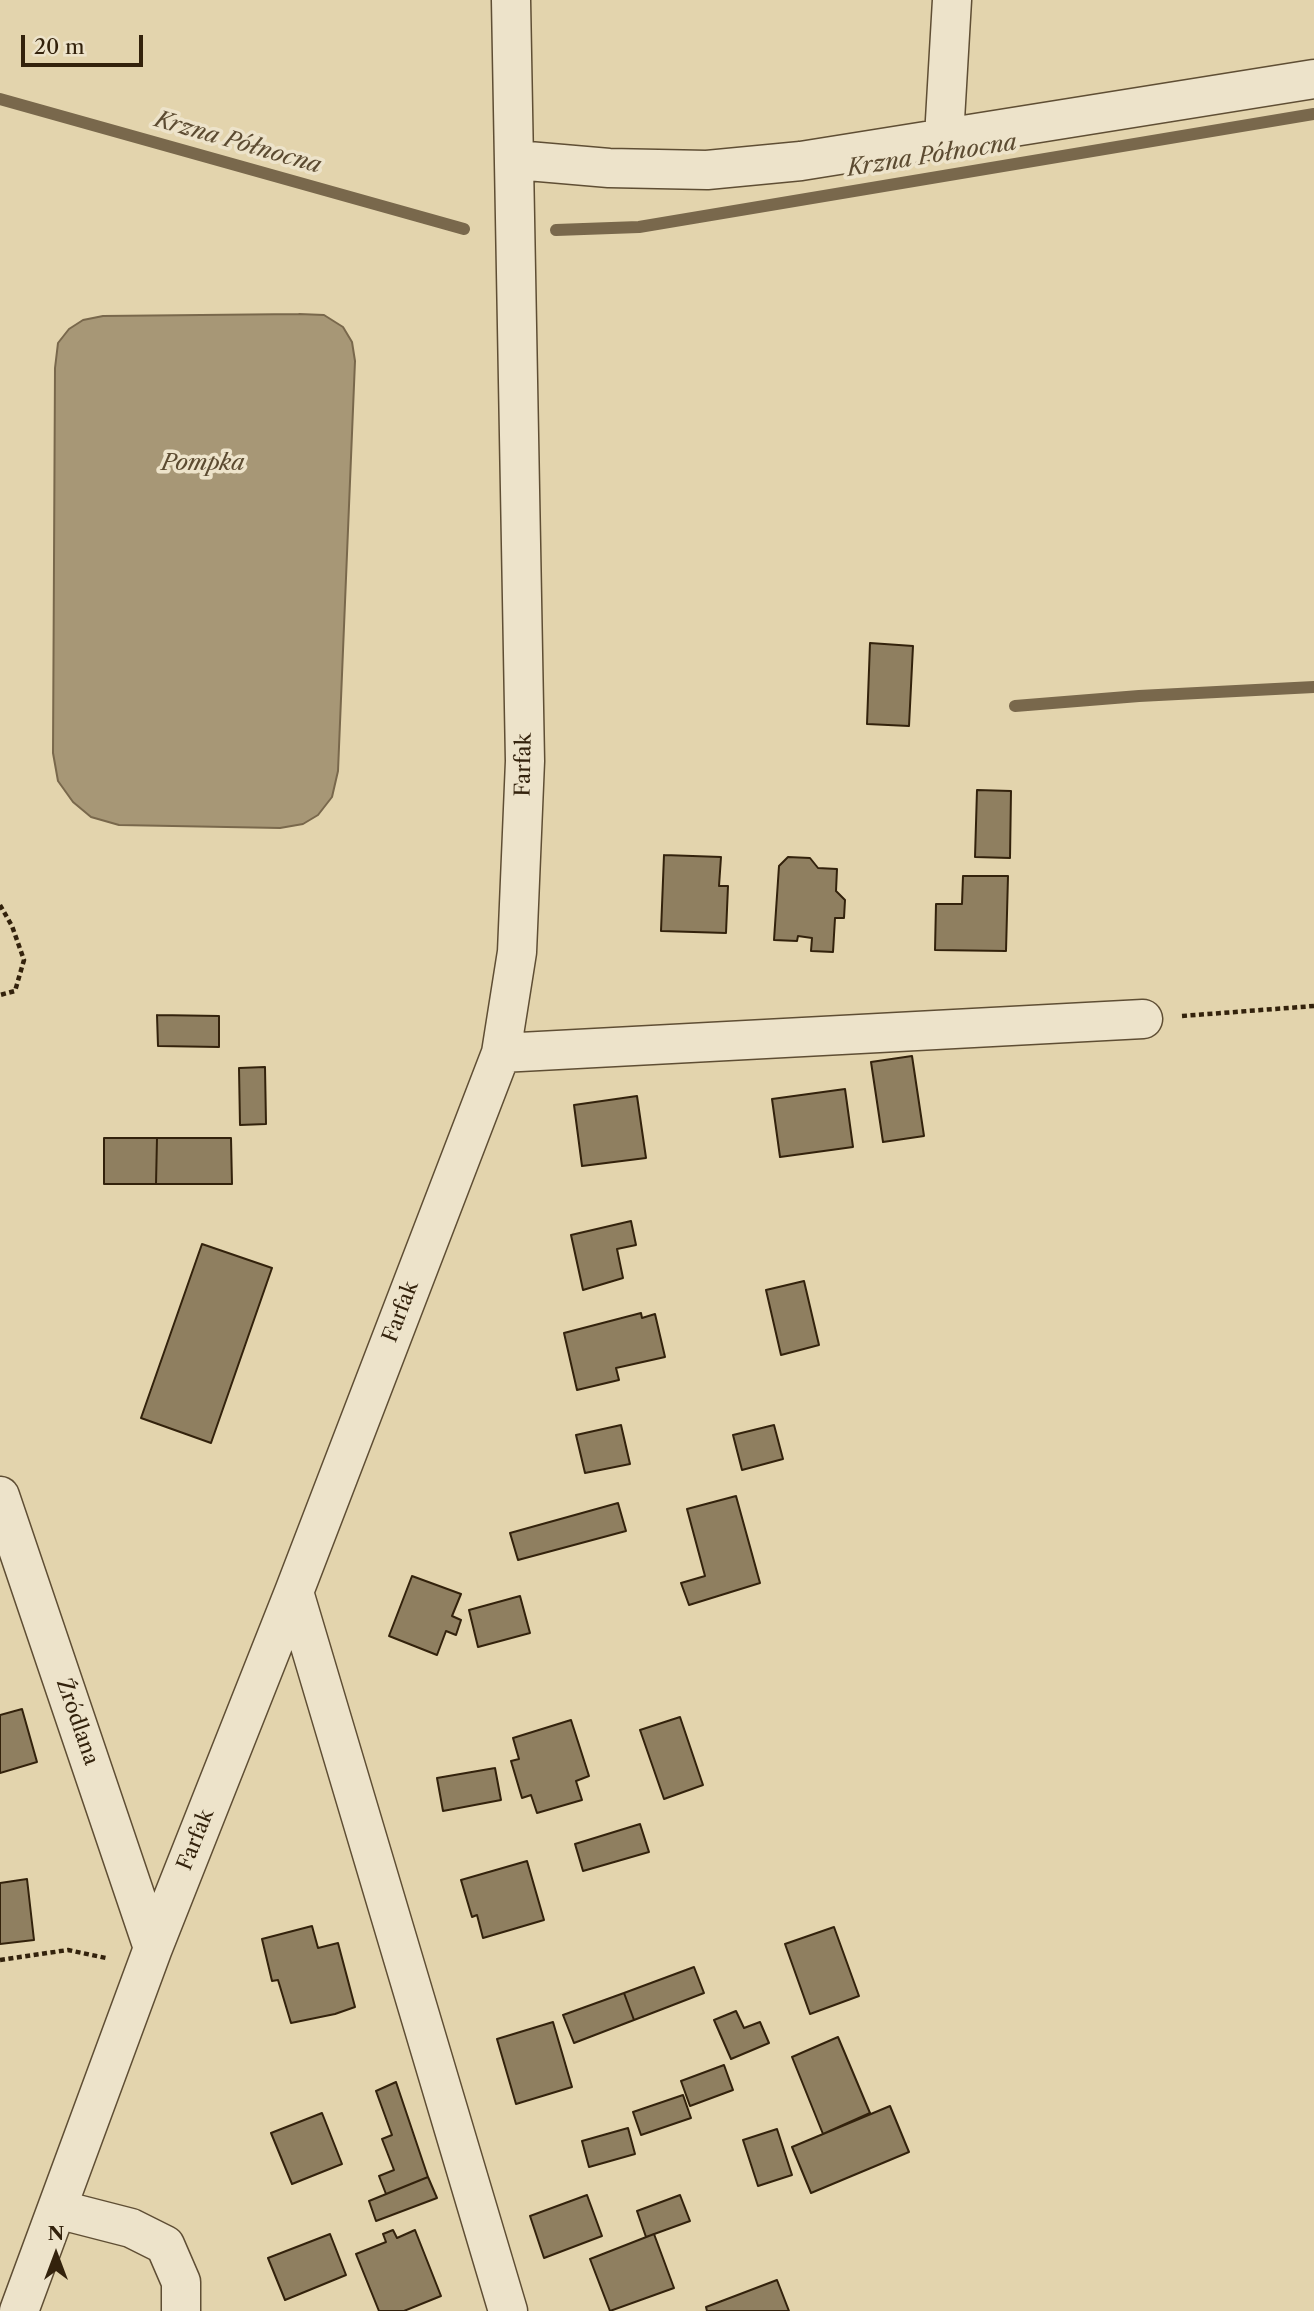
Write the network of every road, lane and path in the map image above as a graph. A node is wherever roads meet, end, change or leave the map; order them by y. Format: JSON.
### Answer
{"nodes":[{"id":1,"x":511,"y":0,"type":"edge"},
{"id":2,"x":952,"y":0,"type":"edge"},
{"id":3,"x":1314,"y":79,"type":"edge"},
{"id":4,"x":944,"y":137,"type":"junction"},
{"id":5,"x":516,"y":160,"type":"junction"},
{"id":6,"x":0,"y":905,"type":"edge"},
{"id":7,"x":0,"y":995,"type":"edge"},
{"id":8,"x":1314,"y":1006,"type":"edge"},
{"id":9,"x":1143,"y":1019,"type":"joint"},
{"id":10,"x":501,"y":1053,"type":"junction"},
{"id":11,"x":0,"y":1496,"type":"edge"},
{"id":12,"x":294,"y":1592,"type":"junction"},
{"id":13,"x":150,"y":1957,"type":"junction"},
{"id":14,"x":0,"y":1960,"type":"edge"},
{"id":15,"x":57,"y":2209,"type":"junction"},
{"id":16,"x":19,"y":2311,"type":"edge"},
{"id":17,"x":181,"y":2311,"type":"edge"},
{"id":18,"x":508,"y":2311,"type":"edge"}],
"edges":[{"from":1,"to":5,"type":"street","name":"Farfak"},
{"from":2,"to":4,"type":"street"},
{"from":3,"to":4,"type":"street"},
{"from":4,"to":5,"type":"street"},
{"from":5,"to":10,"type":"street","name":"Farfak"},
{"from":6,"to":7,"type":"path"},
{"from":8,"to":9,"type":"path"},
{"from":9,"to":10,"type":"street"},
{"from":10,"to":12,"type":"street","name":"Farfak"},
{"from":11,"to":13,"type":"street","name":"Źródlana"},
{"from":12,"to":13,"type":"street","name":"Farfak"},
{"from":12,"to":18,"type":"street"},
{"from":13,"to":14,"type":"path"},
{"from":13,"to":15,"type":"street","name":"Farfak"},
{"from":15,"to":16,"type":"street","name":"Farfak"},
{"from":15,"to":17,"type":"street"}]}
